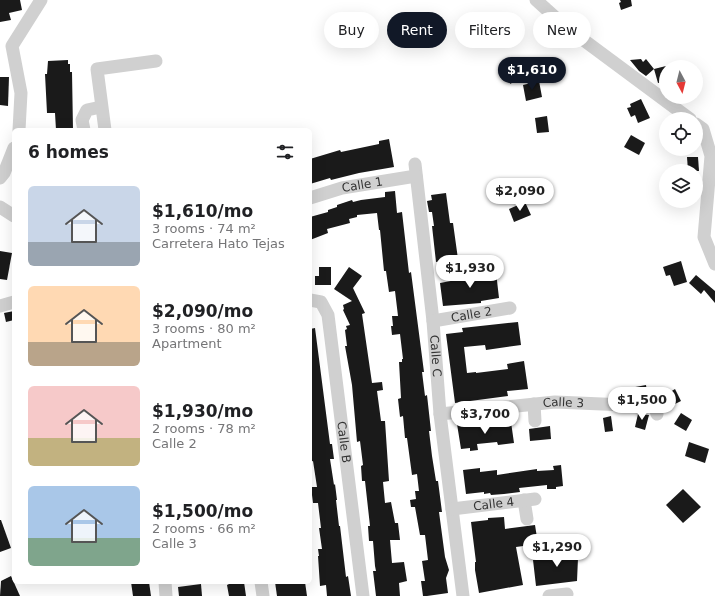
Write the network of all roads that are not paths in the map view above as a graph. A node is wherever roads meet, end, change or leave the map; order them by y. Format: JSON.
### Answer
{"nodes":[{"id":1,"x":42,"y":0,"type":"edge"},
{"id":2,"x":536,"y":0,"type":"edge"},
{"id":3,"x":156,"y":61,"type":"dead end"},
{"id":4,"x":101,"y":107,"type":"junction"},
{"id":5,"x":681,"y":112,"type":"edge"},
{"id":6,"x":19,"y":128,"type":"edge"},
{"id":7,"x":84,"y":128,"type":"edge"},
{"id":8,"x":105,"y":128,"type":"edge"},
{"id":9,"x":703,"y":129,"type":"edge"},
{"id":10,"x":12,"y":157,"type":"edge"},
{"id":11,"x":415,"y":170,"type":"joint"},
{"id":12,"x":0,"y":178,"type":"edge"},
{"id":13,"x":712,"y":192,"type":"edge"},
{"id":14,"x":312,"y":197,"type":"edge"},
{"id":15,"x":0,"y":206,"type":"edge"},
{"id":16,"x":12,"y":215,"type":"edge"},
{"id":17,"x":715,"y":264,"type":"edge"},
{"id":18,"x":312,"y":300,"type":"edge"},
{"id":19,"x":12,"y":303,"type":"edge"},
{"id":20,"x":0,"y":306,"type":"edge"},
{"id":21,"x":510,"y":308,"type":"dead end"},
{"id":22,"x":433,"y":321,"type":"junction"},
{"id":23,"x":534,"y":404,"type":"junction"},
{"id":24,"x":440,"y":414,"type":"junction"},
{"id":25,"x":657,"y":414,"type":"dead end"},
{"id":26,"x":536,"y":421,"type":"dead end"},
{"id":27,"x":452,"y":509,"type":"junction"},
{"id":28,"x":526,"y":519,"type":"dead end"},
{"id":29,"x":165,"y":584,"type":"edge"},
{"id":30,"x":261,"y":584,"type":"edge"},
{"id":31,"x":567,"y":594,"type":"dead end"},
{"id":32,"x":166,"y":596,"type":"edge"},
{"id":33,"x":263,"y":596,"type":"edge"},
{"id":34,"x":363,"y":596,"type":"edge"},
{"id":35,"x":463,"y":596,"type":"edge"},
{"id":36,"x":549,"y":596,"type":"edge"}],
"edges":[{"from":1,"to":6,"type":"street"},
{"from":2,"to":5,"type":"street"},
{"from":3,"to":4,"type":"street"},
{"from":4,"to":7,"type":"street"},
{"from":4,"to":8,"type":"street"},
{"from":9,"to":13,"type":"street"},
{"from":10,"to":12,"type":"street"},
{"from":11,"to":14,"type":"street","name":"Calle 1"},
{"from":11,"to":22,"type":"street","name":"Calle C"},
{"from":13,"to":17,"type":"street"},
{"from":15,"to":16,"type":"street"},
{"from":18,"to":34,"type":"street","name":"Calle B"},
{"from":19,"to":20,"type":"street"},
{"from":21,"to":22,"type":"street","name":"Calle 2"},
{"from":22,"to":24,"type":"street","name":"Calle C"},
{"from":23,"to":24,"type":"street","name":"Calle 3"},
{"from":23,"to":25,"type":"street","name":"Calle 3"},
{"from":23,"to":26,"type":"street"},
{"from":24,"to":27,"type":"street","name":"Calle C"},
{"from":27,"to":28,"type":"street","name":"Calle 4"},
{"from":27,"to":35,"type":"street","name":"Calle C"},
{"from":29,"to":32,"type":"street"},
{"from":30,"to":33,"type":"street"},
{"from":31,"to":36,"type":"street"}]}
